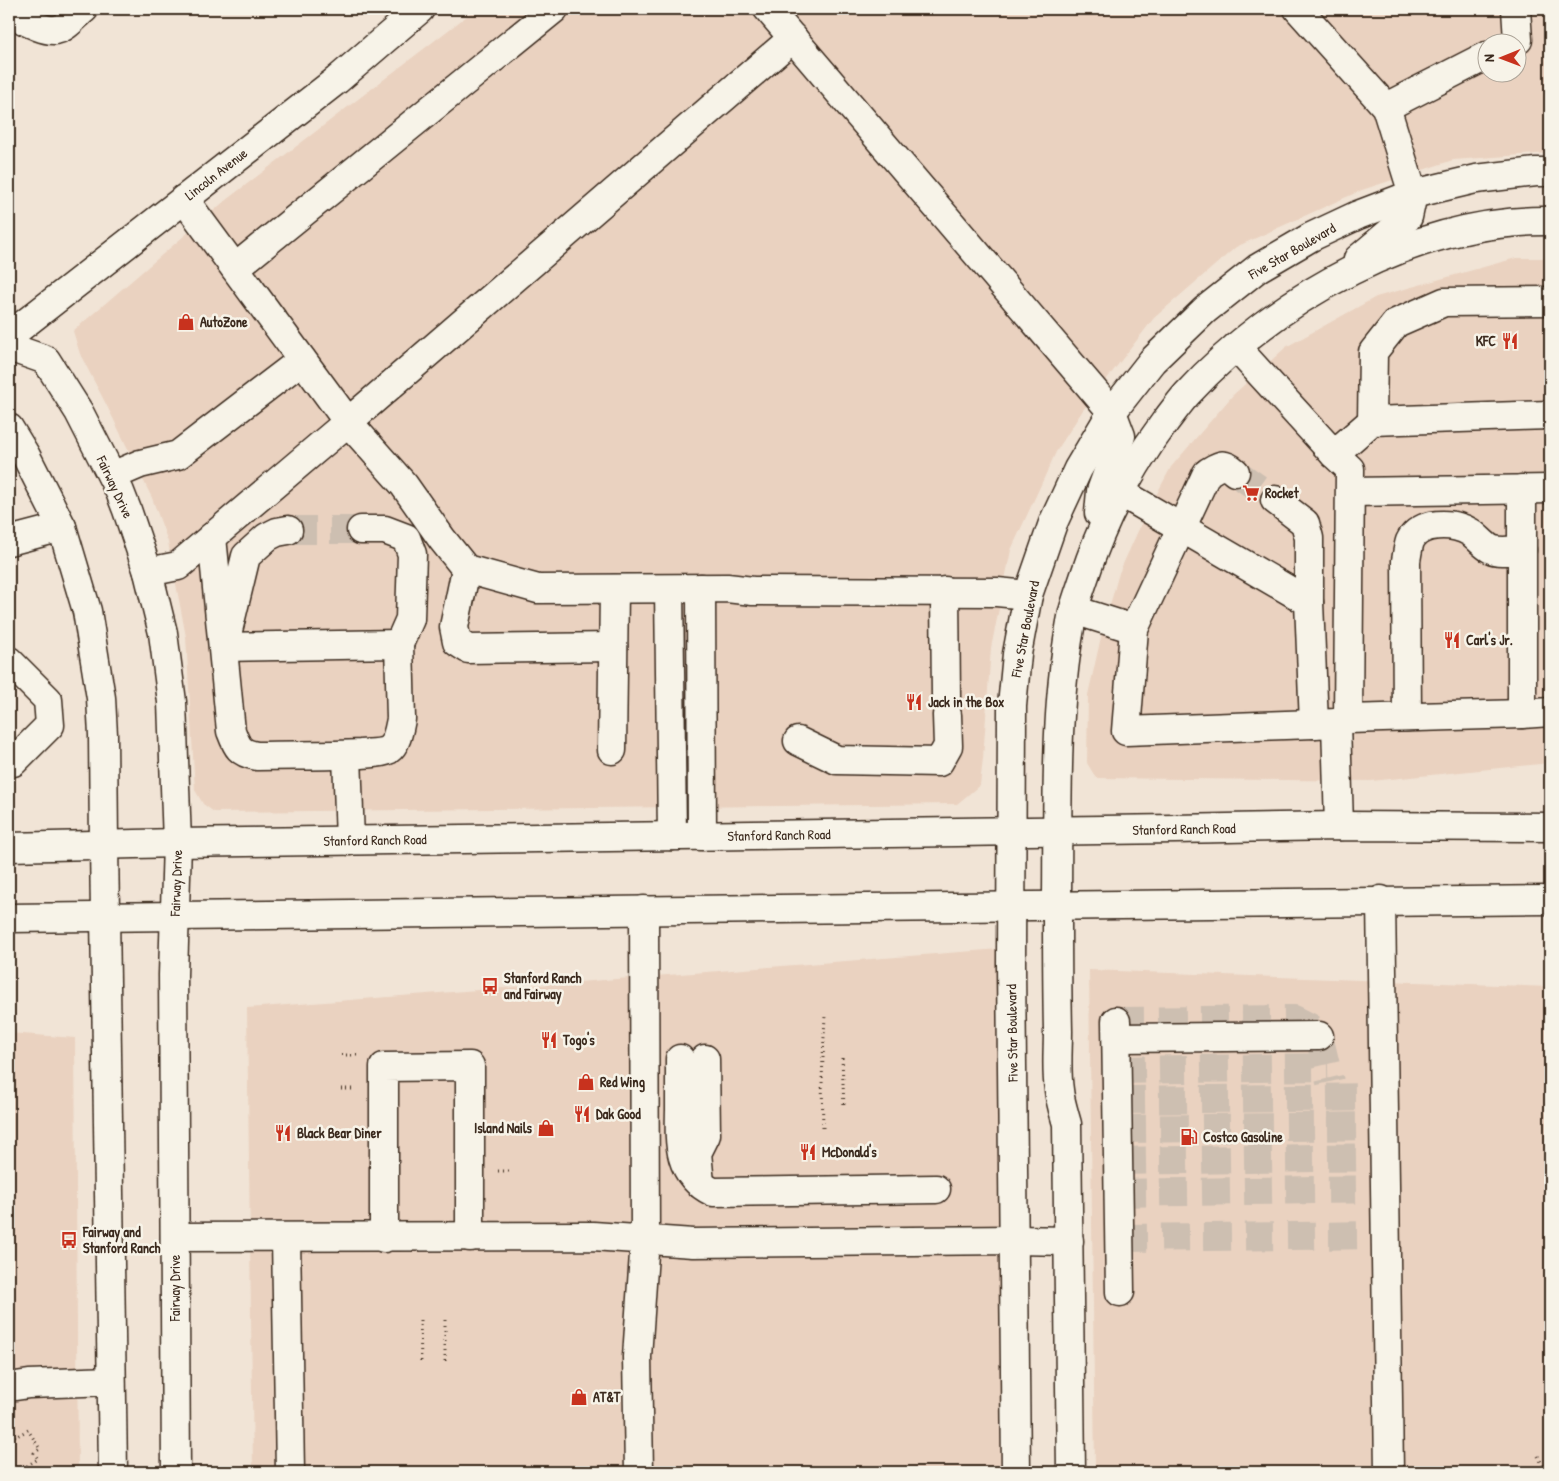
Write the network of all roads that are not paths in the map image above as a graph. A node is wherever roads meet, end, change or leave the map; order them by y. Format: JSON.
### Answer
{"nodes":[{"id":1,"x":84,"y":9,"type":"edge"},
{"id":2,"x":420,"y":9,"type":"edge"},
{"id":3,"x":554,"y":9,"type":"edge"},
{"id":4,"x":768,"y":9,"type":"edge"},
{"id":5,"x":1298,"y":9,"type":"edge"},
{"id":6,"x":1516,"y":9,"type":"edge"},
{"id":7,"x":9,"y":13,"type":"edge"},
{"id":8,"x":1517,"y":32,"type":"edge"},
{"id":9,"x":793,"y":38,"type":"junction"},
{"id":10,"x":1476,"y":61,"type":"edge"},
{"id":11,"x":1386,"y":107,"type":"junction"},
{"id":12,"x":1550,"y":172,"type":"edge"},
{"id":13,"x":1414,"y":194,"type":"junction"},
{"id":14,"x":184,"y":199,"type":"junction"},
{"id":15,"x":1550,"y":220,"type":"edge"},
{"id":16,"x":235,"y":268,"type":"junction"},
{"id":17,"x":1332,"y":280,"type":"junction"},
{"id":18,"x":1550,"y":301,"type":"edge"},
{"id":19,"x":9,"y":336,"type":"edge"},
{"id":20,"x":9,"y":347,"type":"edge"},
{"id":21,"x":1236,"y":347,"type":"junction"},
{"id":22,"x":302,"y":360,"type":"junction"},
{"id":23,"x":1112,"y":412,"type":"junction"},
{"id":24,"x":1550,"y":415,"type":"edge"},
{"id":25,"x":1372,"y":421,"type":"junction"},
{"id":26,"x":348,"y":422,"type":"junction"},
{"id":27,"x":9,"y":428,"type":"edge"},
{"id":28,"x":1334,"y":454,"type":"junction"},
{"id":29,"x":1235,"y":472,"type":"tunnel mouth"},
{"id":30,"x":112,"y":476,"type":"junction"},
{"id":31,"x":1522,"y":489,"type":"junction"},
{"id":32,"x":1550,"y":489,"type":"edge"},
{"id":33,"x":1120,"y":492,"type":"junction"},
{"id":34,"x":1351,"y":492,"type":"junction"},
{"id":35,"x":1275,"y":500,"type":"tunnel mouth"},
{"id":36,"x":62,"y":527,"type":"junction"},
{"id":37,"x":1182,"y":528,"type":"junction"},
{"id":38,"x":288,"y":530,"type":"tunnel mouth"},
{"id":39,"x":361,"y":530,"type":"tunnel mouth"},
{"id":40,"x":212,"y":537,"type":"junction"},
{"id":41,"x":9,"y":540,"type":"edge"},
{"id":42,"x":1096,"y":542,"type":"junction"},
{"id":43,"x":1522,"y":550,"type":"junction"},
{"id":44,"x":466,"y":570,"type":"junction"},
{"id":45,"x":148,"y":572,"type":"junction"},
{"id":46,"x":701,"y":588,"type":"junction"},
{"id":47,"x":614,"y":589,"type":"junction"},
{"id":48,"x":669,"y":589,"type":"junction"},
{"id":49,"x":945,"y":592,"type":"junction"},
{"id":50,"x":1028,"y":595,"type":"junction"},
{"id":51,"x":1309,"y":602,"type":"junction"},
{"id":52,"x":1074,"y":610,"type":"junction"},
{"id":53,"x":1134,"y":629,"type":"junction"},
{"id":54,"x":398,"y":644,"type":"junction"},
{"id":55,"x":224,"y":647,"type":"junction"},
{"id":56,"x":613,"y":647,"type":"junction"},
{"id":57,"x":13,"y":673,"type":"edge"},
{"id":58,"x":1550,"y":712,"type":"edge"},
{"id":59,"x":1522,"y":714,"type":"junction"},
{"id":60,"x":1407,"y":717,"type":"junction"},
{"id":61,"x":1333,"y":722,"type":"junction"},
{"id":62,"x":798,"y":740,"type":"dead end"},
{"id":63,"x":612,"y":750,"type":"dead end"},
{"id":64,"x":347,"y":755,"type":"junction"},
{"id":65,"x":9,"y":762,"type":"edge"},
{"id":66,"x":1338,"y":826,"type":"junction"},
{"id":67,"x":1550,"y":827,"type":"edge"},
{"id":68,"x":1058,"y":830,"type":"junction"},
{"id":69,"x":1011,"y":831,"type":"junction"},
{"id":70,"x":672,"y":836,"type":"junction"},
{"id":71,"x":702,"y":836,"type":"junction"},
{"id":72,"x":350,"y":841,"type":"junction"},
{"id":73,"x":177,"y":842,"type":"junction"},
{"id":74,"x":104,"y":844,"type":"junction"},
{"id":75,"x":9,"y":847,"type":"edge"},
{"id":76,"x":1381,"y":900,"type":"junction"},
{"id":77,"x":1550,"y":900,"type":"edge"},
{"id":78,"x":1057,"y":904,"type":"junction"},
{"id":79,"x":1011,"y":906,"type":"junction"},
{"id":80,"x":644,"y":910,"type":"junction"},
{"id":81,"x":105,"y":916,"type":"junction"},
{"id":82,"x":175,"y":916,"type":"junction"},
{"id":83,"x":9,"y":918,"type":"edge"},
{"id":84,"x":1319,"y":1036,"type":"dead end"},
{"id":85,"x":693,"y":1059,"type":"dead end"},
{"id":86,"x":936,"y":1189,"type":"dead end"},
{"id":87,"x":470,"y":1237,"type":"junction"},
{"id":88,"x":175,"y":1238,"type":"junction"},
{"id":89,"x":286,"y":1238,"type":"junction"},
{"id":90,"x":384,"y":1238,"type":"junction"},
{"id":91,"x":645,"y":1239,"type":"junction"},
{"id":92,"x":1014,"y":1240,"type":"junction"},
{"id":93,"x":1069,"y":1241,"type":"junction"},
{"id":94,"x":1120,"y":1292,"type":"dead end"},
{"id":95,"x":111,"y":1381,"type":"junction"},
{"id":96,"x":9,"y":1387,"type":"edge"},
{"id":97,"x":113,"y":1472,"type":"edge"},
{"id":98,"x":176,"y":1472,"type":"edge"},
{"id":99,"x":290,"y":1472,"type":"edge"},
{"id":100,"x":639,"y":1472,"type":"edge"},
{"id":101,"x":1016,"y":1472,"type":"edge"},
{"id":102,"x":1072,"y":1472,"type":"edge"},
{"id":103,"x":1389,"y":1472,"type":"edge"}],
"edges":[{"from":1,"to":7,"type":"street"},
{"from":2,"to":14,"type":"street","name":"Lincoln Avenue"},
{"from":3,"to":16,"type":"street"},
{"from":4,"to":9,"type":"street"},
{"from":5,"to":11,"type":"street"},
{"from":6,"to":8,"type":"street"},
{"from":9,"to":23,"type":"street"},
{"from":9,"to":26,"type":"street"},
{"from":10,"to":11,"type":"street"},
{"from":11,"to":13,"type":"street"},
{"from":12,"to":13,"type":"street","name":"Five Star Boulevard"},
{"from":13,"to":17,"type":"street"},
{"from":13,"to":23,"type":"street","name":"Five Star Boulevard"},
{"from":14,"to":16,"type":"street"},
{"from":14,"to":19,"type":"street","name":"Lincoln Avenue"},
{"from":15,"to":17,"type":"street"},
{"from":16,"to":22,"type":"street"},
{"from":17,"to":21,"type":"street"},
{"from":18,"to":25,"type":"street"},
{"from":20,"to":30,"type":"street","name":"Fairway Drive"},
{"from":21,"to":28,"type":"street"},
{"from":21,"to":33,"type":"street"},
{"from":22,"to":26,"type":"street"},
{"from":22,"to":30,"type":"street"},
{"from":23,"to":42,"type":"street"},
{"from":23,"to":50,"type":"street","name":"Five Star Boulevard"},
{"from":24,"to":25,"type":"street"},
{"from":25,"to":28,"type":"street"},
{"from":26,"to":40,"type":"street"},
{"from":26,"to":44,"type":"street"},
{"from":27,"to":36,"type":"street"},
{"from":28,"to":34,"type":"street"},
{"from":29,"to":37,"type":"street"},
{"from":30,"to":45,"type":"street","name":"Fairway Drive"},
{"from":31,"to":32,"type":"street"},
{"from":31,"to":34,"type":"street"},
{"from":31,"to":43,"type":"street"},
{"from":33,"to":37,"type":"street"},
{"from":33,"to":42,"type":"street"},
{"from":34,"to":61,"type":"street"},
{"from":35,"to":51,"type":"street"},
{"from":36,"to":41,"type":"street"},
{"from":36,"to":74,"type":"street"},
{"from":37,"to":51,"type":"street"},
{"from":37,"to":53,"type":"street"},
{"from":38,"to":55,"type":"street"},
{"from":39,"to":54,"type":"street"},
{"from":40,"to":45,"type":"street"},
{"from":40,"to":55,"type":"street"},
{"from":42,"to":52,"type":"street"},
{"from":43,"to":59,"type":"street"},
{"from":43,"to":60,"type":"street"},
{"from":44,"to":47,"type":"street"},
{"from":44,"to":56,"type":"street"},
{"from":45,"to":73,"type":"street","name":"Fairway Drive"},
{"from":46,"to":48,"type":"street"},
{"from":46,"to":49,"type":"street"},
{"from":46,"to":71,"type":"street"},
{"from":47,"to":48,"type":"street"},
{"from":47,"to":56,"type":"street"},
{"from":48,"to":70,"type":"street"},
{"from":49,"to":50,"type":"street"},
{"from":49,"to":62,"type":"street"},
{"from":50,"to":69,"type":"street","name":"Five Star Boulevard"},
{"from":51,"to":61,"type":"street"},
{"from":52,"to":53,"type":"street"},
{"from":52,"to":68,"type":"street"},
{"from":53,"to":61,"type":"street"},
{"from":54,"to":55,"type":"street"},
{"from":54,"to":64,"type":"street"},
{"from":55,"to":64,"type":"street"},
{"from":56,"to":63,"type":"street"},
{"from":57,"to":65,"type":"street"},
{"from":58,"to":59,"type":"street"},
{"from":59,"to":60,"type":"street"},
{"from":60,"to":61,"type":"street"},
{"from":61,"to":66,"type":"street"},
{"from":64,"to":72,"type":"street"},
{"from":66,"to":67,"type":"street","name":"Stanford Ranch Road"},
{"from":66,"to":68,"type":"street","name":"Stanford Ranch Road"},
{"from":68,"to":69,"type":"street","name":"Stanford Ranch Road"},
{"from":68,"to":78,"type":"street"},
{"from":69,"to":71,"type":"street","name":"Stanford Ranch Road"},
{"from":69,"to":79,"type":"street","name":"Five Star Boulevard"},
{"from":70,"to":71,"type":"street","name":"Stanford Ranch Road"},
{"from":70,"to":72,"type":"street","name":"Stanford Ranch Road"},
{"from":72,"to":73,"type":"street","name":"Stanford Ranch Road"},
{"from":73,"to":74,"type":"street","name":"Stanford Ranch Road"},
{"from":73,"to":82,"type":"street","name":"Fairway Drive"},
{"from":74,"to":75,"type":"street","name":"Stanford Ranch Road"},
{"from":74,"to":81,"type":"street"},
{"from":76,"to":77,"type":"street"},
{"from":76,"to":78,"type":"street"},
{"from":76,"to":103,"type":"street"},
{"from":78,"to":79,"type":"street"},
{"from":78,"to":93,"type":"street"},
{"from":79,"to":80,"type":"street"},
{"from":79,"to":92,"type":"street","name":"Five Star Boulevard"},
{"from":80,"to":82,"type":"street"},
{"from":80,"to":91,"type":"street"},
{"from":81,"to":82,"type":"street"},
{"from":81,"to":83,"type":"street"},
{"from":81,"to":95,"type":"street"},
{"from":82,"to":88,"type":"street","name":"Fairway Drive"},
{"from":84,"to":94,"type":"street"},
{"from":85,"to":86,"type":"street"},
{"from":87,"to":90,"type":"street"},
{"from":87,"to":90,"type":"street"},
{"from":87,"to":91,"type":"street"},
{"from":88,"to":89,"type":"street"},
{"from":88,"to":98,"type":"street","name":"Fairway Drive"},
{"from":89,"to":90,"type":"street"},
{"from":89,"to":99,"type":"street"},
{"from":91,"to":92,"type":"street"},
{"from":91,"to":100,"type":"street"},
{"from":92,"to":93,"type":"street"},
{"from":92,"to":101,"type":"street","name":"Five Star Boulevard"},
{"from":93,"to":102,"type":"street"},
{"from":95,"to":96,"type":"street"},
{"from":95,"to":97,"type":"street"}]}
